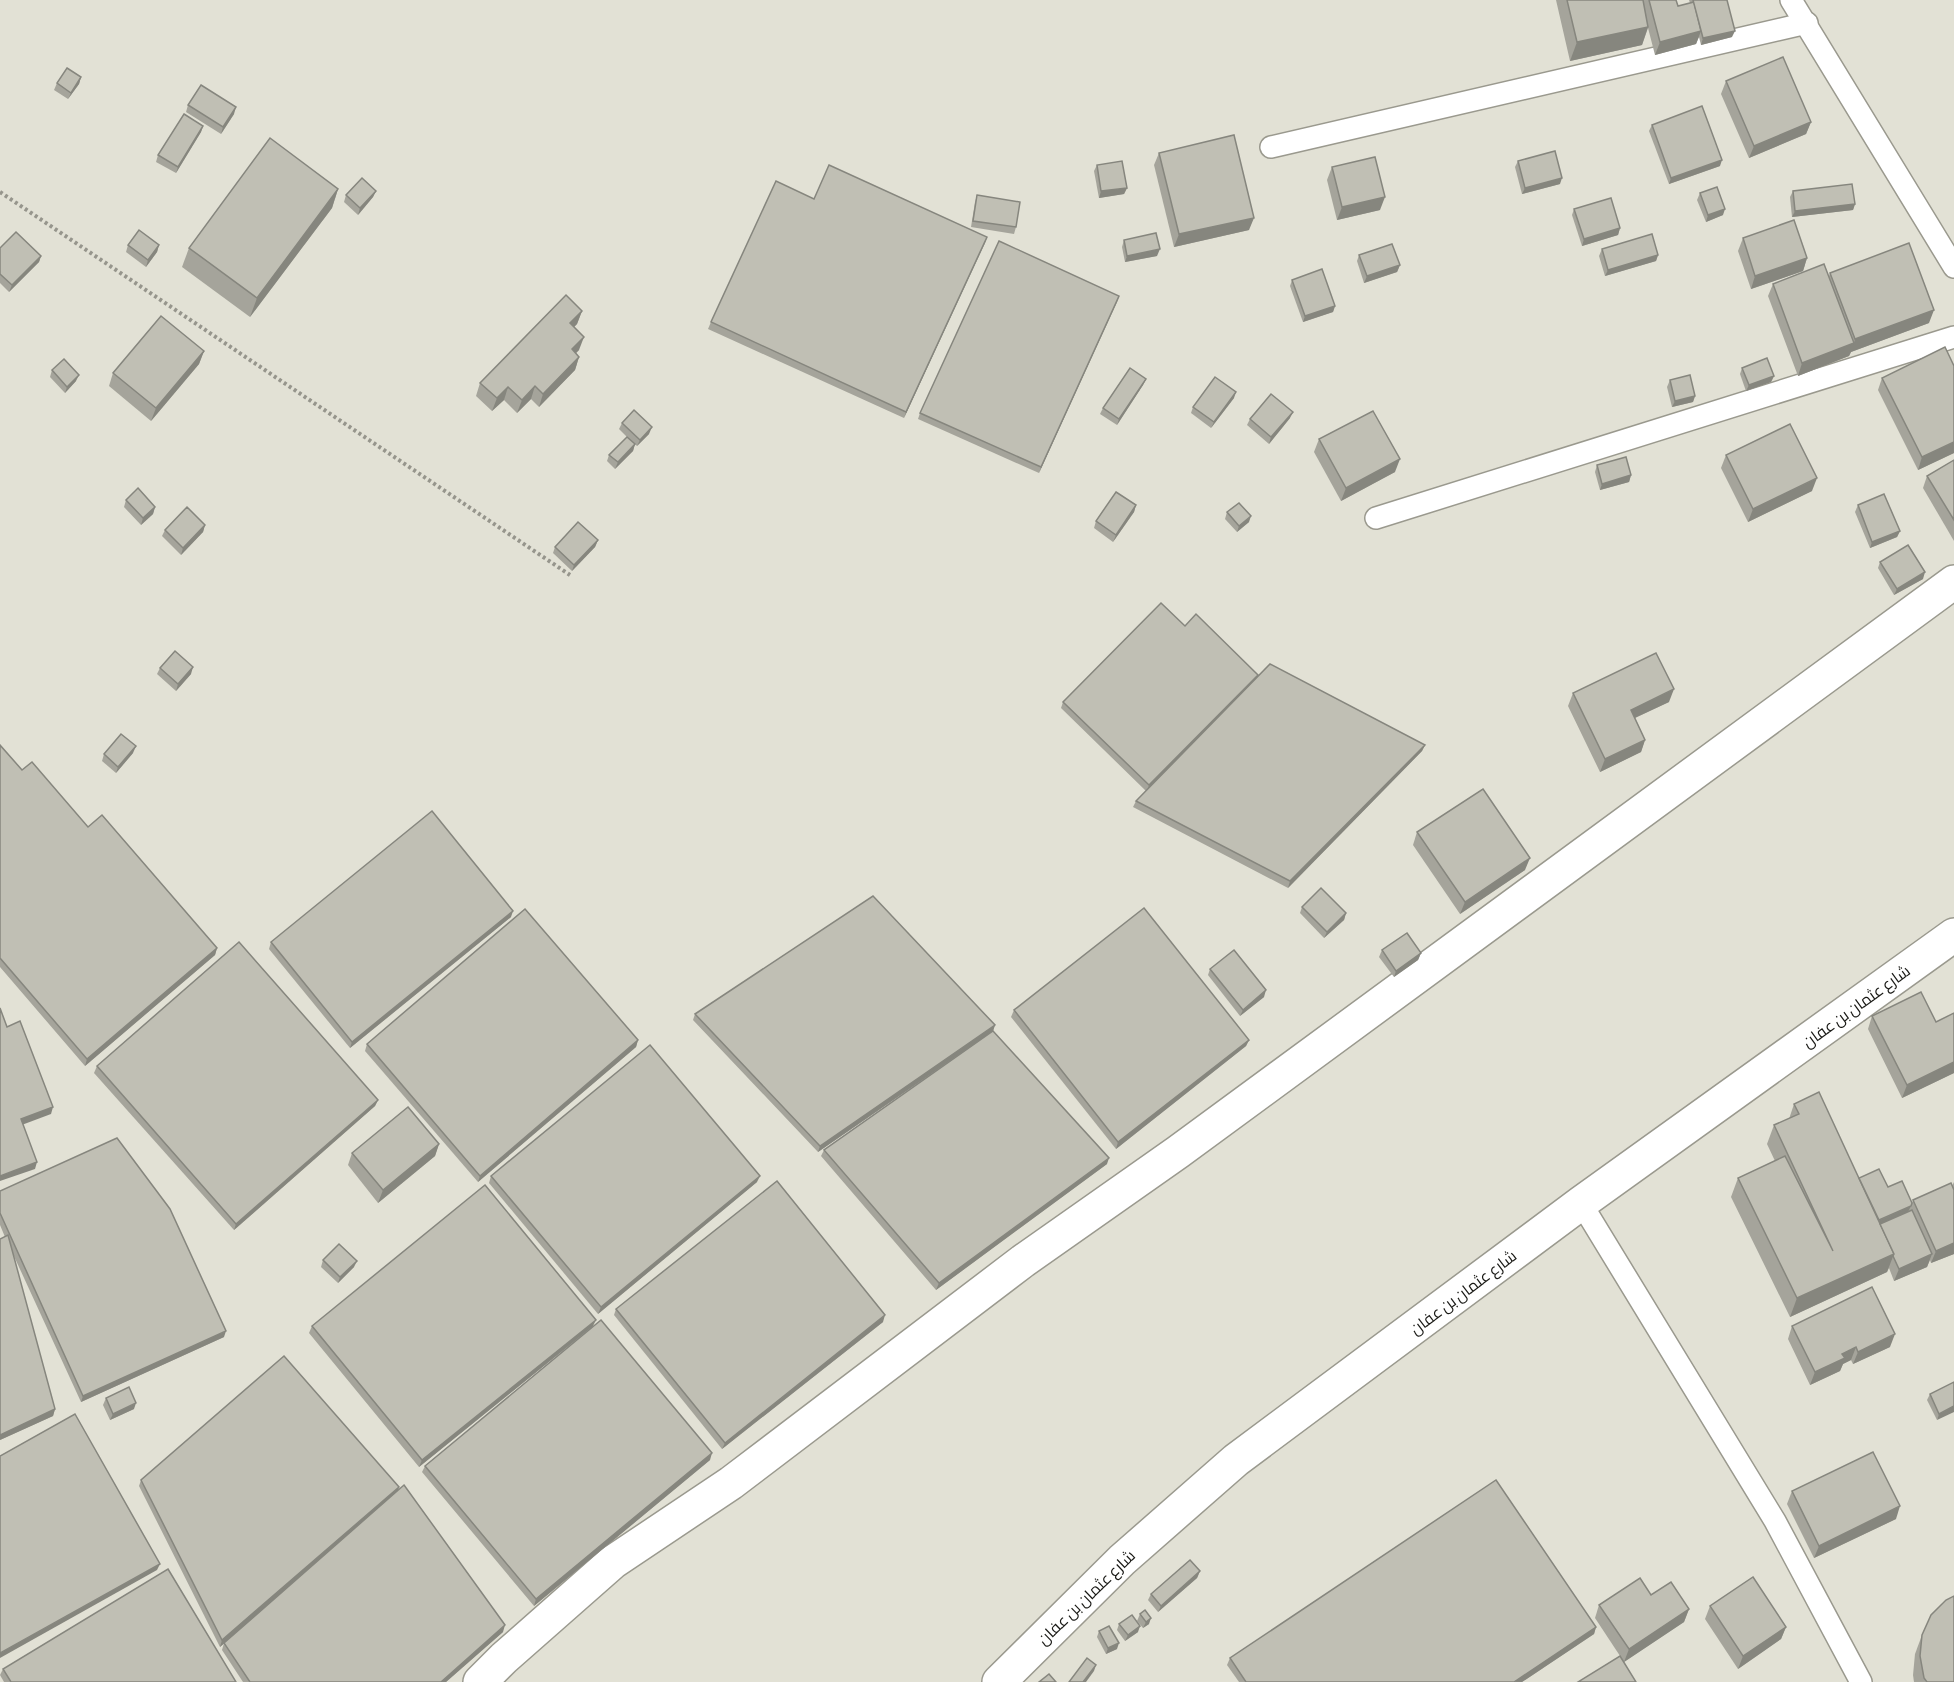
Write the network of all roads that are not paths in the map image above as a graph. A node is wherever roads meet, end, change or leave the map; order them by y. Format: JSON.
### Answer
{"nodes":[{"id":1,"x":1791,"y":0,"type":"edge"},
{"id":2,"x":1807,"y":23,"type":"junction"},
{"id":3,"x":1271,"y":147,"type":"dead end"},
{"id":4,"x":1954,"y":267,"type":"edge"},
{"id":5,"x":1954,"y":337,"type":"edge"},
{"id":6,"x":1376,"y":518,"type":"dead end"},
{"id":7,"x":1954,"y":582,"type":"edge"},
{"id":8,"x":1954,"y":935,"type":"edge"},
{"id":9,"x":1581,"y":1203,"type":"junction"},
{"id":10,"x":480,"y":1682,"type":"edge"},
{"id":11,"x":999,"y":1682,"type":"edge"},
{"id":12,"x":1862,"y":1682,"type":"edge"}],
"edges":[{"from":1,"to":2,"type":"lane"},
{"from":2,"to":3,"type":"lane"},
{"from":2,"to":4,"type":"lane"},
{"from":5,"to":6,"type":"lane"},
{"from":7,"to":10,"type":"street"},
{"from":8,"to":9,"type":"street","name":"شارع عثمان بن عفان"},
{"from":9,"to":11,"type":"street","name":"شارع عثمان بن عفان"},
{"from":9,"to":12,"type":"lane"}]}
